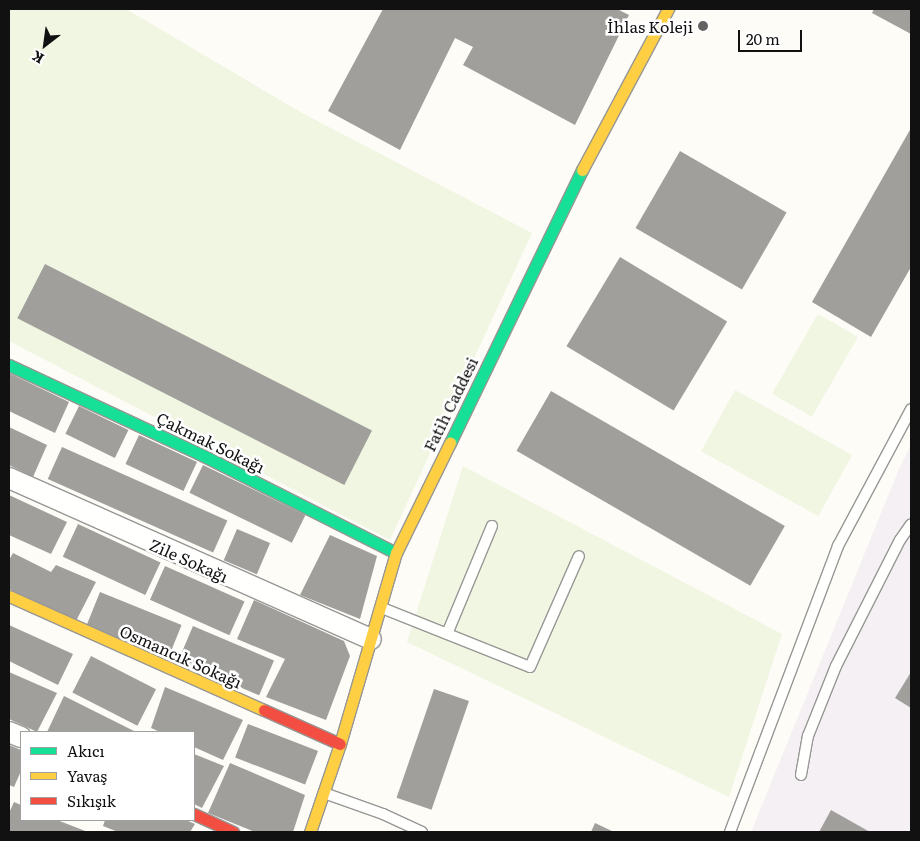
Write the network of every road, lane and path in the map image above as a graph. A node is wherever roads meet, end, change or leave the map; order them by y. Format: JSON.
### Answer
{"nodes":[{"id":1,"x":668,"y":9,"type":"edge"},
{"id":2,"x":9,"y":365,"type":"edge"},
{"id":3,"x":911,"y":408,"type":"edge"},
{"id":4,"x":9,"y":478,"type":"edge"},
{"id":5,"x":911,"y":524,"type":"edge"},
{"id":6,"x":492,"y":526,"type":"dead end"},
{"id":7,"x":396,"y":553,"type":"junction"},
{"id":8,"x":579,"y":556,"type":"dead end"},
{"id":9,"x":9,"y":596,"type":"edge"},
{"id":10,"x":380,"y":607,"type":"junction"},
{"id":11,"x":447,"y":634,"type":"junction"},
{"id":12,"x":370,"y":639,"type":"junction"},
{"id":13,"x":340,"y":744,"type":"junction"},
{"id":14,"x":801,"y":775,"type":"dead end"},
{"id":15,"x":324,"y":793,"type":"junction"},
{"id":16,"x":195,"y":814,"type":"edge"},
{"id":17,"x":234,"y":832,"type":"edge"},
{"id":18,"x":310,"y":832,"type":"edge"},
{"id":19,"x":422,"y":832,"type":"edge"},
{"id":20,"x":730,"y":832,"type":"edge"}],
"edges":[{"from":1,"to":7,"type":"main road","name":"Fatih Caddesi"},
{"from":2,"to":7,"type":"main road","name":"Çakmak Sokağı"},
{"from":3,"to":20,"type":"lane"},
{"from":4,"to":12,"type":"street","name":"Zile Sokağı"},
{"from":5,"to":14,"type":"lane"},
{"from":6,"to":11,"type":"lane"},
{"from":7,"to":10,"type":"main road","name":"Fatih Caddesi"},
{"from":8,"to":11,"type":"lane"},
{"from":9,"to":13,"type":"main road","name":"Osmancık Sokağı"},
{"from":10,"to":11,"type":"lane"},
{"from":10,"to":12,"type":"main road","name":"Fatih Caddesi"},
{"from":12,"to":13,"type":"main road","name":"Fatih Caddesi"},
{"from":13,"to":15,"type":"main road","name":"Fatih Caddesi"},
{"from":15,"to":18,"type":"main road","name":"Fatih Caddesi"},
{"from":15,"to":19,"type":"lane"},
{"from":16,"to":17,"type":"main road"}]}
